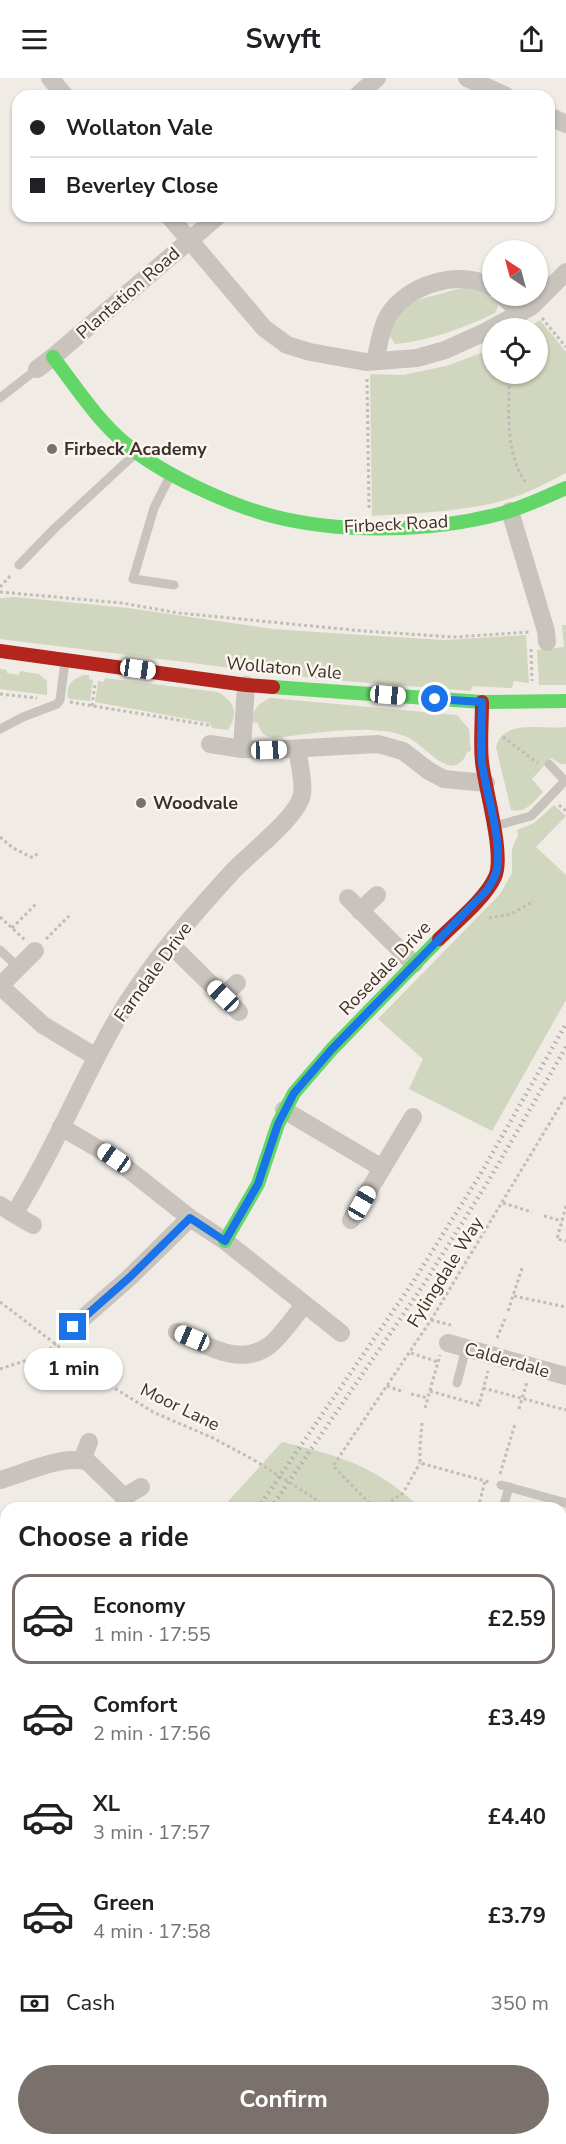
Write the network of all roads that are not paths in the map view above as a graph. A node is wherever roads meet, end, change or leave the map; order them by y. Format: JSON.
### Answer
{"nodes":[{"id":1,"x":50,"y":78,"type":"edge"},
{"id":2,"x":377,"y":78,"type":"edge"},
{"id":3,"x":467,"y":78,"type":"edge"},
{"id":4,"x":60,"y":90,"type":"edge"},
{"id":5,"x":364,"y":90,"type":"edge"},
{"id":6,"x":493,"y":90,"type":"edge"},
{"id":7,"x":174,"y":222,"type":"edge"},
{"id":8,"x":211,"y":222,"type":"edge"},
{"id":9,"x":190,"y":240,"type":"junction"},
{"id":10,"x":566,"y":272,"type":"edge"},
{"id":11,"x":482,"y":283,"type":"edge"},
{"id":12,"x":521,"y":306,"type":"edge"},
{"id":13,"x":526,"y":309,"type":"junction"},
{"id":14,"x":53,"y":357,"type":"junction"},
{"id":15,"x":371,"y":362,"type":"junction"},
{"id":16,"x":37,"y":369,"type":"joint"},
{"id":17,"x":0,"y":398,"type":"edge"},
{"id":18,"x":136,"y":452,"type":"junction"},
{"id":19,"x":171,"y":475,"type":"junction"},
{"id":20,"x":566,"y":488,"type":"edge"},
{"id":21,"x":510,"y":511,"type":"junction"},
{"id":22,"x":19,"y":565,"type":"road end"},
{"id":23,"x":174,"y":585,"type":"dead end"},
{"id":24,"x":546,"y":636,"type":"road end"},
{"id":25,"x":0,"y":651,"type":"edge"},
{"id":26,"x":65,"y":659,"type":"junction"},
{"id":27,"x":246,"y":685,"type":"junction"},
{"id":28,"x":566,"y":701,"type":"edge"},
{"id":29,"x":482,"y":702,"type":"junction"},
{"id":30,"x":0,"y":729,"type":"edge"},
{"id":31,"x":210,"y":744,"type":"road end"},
{"id":32,"x":242,"y":748,"type":"junction"},
{"id":33,"x":297,"y":749,"type":"junction"},
{"id":34,"x":549,"y":764,"type":"road end"},
{"id":35,"x":566,"y":780,"type":"edge"},
{"id":36,"x":486,"y":783,"type":"junction"},
{"id":37,"x":494,"y":826,"type":"junction"},
{"id":38,"x":377,"y":895,"type":"dead end"},
{"id":39,"x":171,"y":945,"type":"junction"},
{"id":40,"x":0,"y":950,"type":"edge"},
{"id":41,"x":35,"y":951,"type":"road end"},
{"id":42,"x":414,"y":964,"type":"junction"},
{"id":43,"x":18,"y":968,"type":"junction"},
{"id":44,"x":237,"y":983,"type":"dead end"},
{"id":45,"x":0,"y":986,"type":"edge"},
{"id":46,"x":223,"y":996,"type":"junction"},
{"id":47,"x":239,"y":1012,"type":"dead end"},
{"id":48,"x":96,"y":1057,"type":"junction"},
{"id":49,"x":284,"y":1110,"type":"junction"},
{"id":50,"x":412,"y":1117,"type":"dead end"},
{"id":51,"x":61,"y":1127,"type":"junction"},
{"id":52,"x":382,"y":1168,"type":"junction"},
{"id":53,"x":7,"y":1210,"type":"edge"},
{"id":54,"x":190,"y":1218,"type":"junction"},
{"id":55,"x":351,"y":1220,"type":"dead end"},
{"id":56,"x":33,"y":1226,"type":"dead end"},
{"id":57,"x":225,"y":1241,"type":"junction"},
{"id":58,"x":304,"y":1305,"type":"junction"},
{"id":59,"x":73,"y":1327,"type":"dead end"},
{"id":60,"x":177,"y":1332,"type":"dead end"},
{"id":61,"x":341,"y":1333,"type":"dead end"},
{"id":62,"x":444,"y":1348,"type":"road end"},
{"id":63,"x":466,"y":1348,"type":"junction"},
{"id":64,"x":566,"y":1376,"type":"edge"},
{"id":65,"x":457,"y":1383,"type":"dead end"},
{"id":66,"x":89,"y":1442,"type":"dead end"},
{"id":67,"x":82,"y":1460,"type":"junction"},
{"id":68,"x":0,"y":1480,"type":"edge"},
{"id":69,"x":141,"y":1487,"type":"dead end"},
{"id":70,"x":124,"y":1502,"type":"edge"},
{"id":71,"x":503,"y":1502,"type":"edge"},
{"id":72,"x":562,"y":1502,"type":"edge"}],
"edges":[{"from":1,"to":4,"type":"street"},
{"from":2,"to":5,"type":"street"},
{"from":3,"to":6,"type":"street"},
{"from":7,"to":9,"type":"street"},
{"from":8,"to":9,"type":"street","name":"Plantation Road"},
{"from":9,"to":14,"type":"street","name":"Plantation Road"},
{"from":9,"to":15,"type":"street"},
{"from":10,"to":13,"type":"street"},
{"from":11,"to":15,"type":"street"},
{"from":12,"to":13,"type":"street"},
{"from":13,"to":15,"type":"street"},
{"from":14,"to":16,"type":"street","name":"Plantation Road"},
{"from":14,"to":18,"type":"street","name":"Firbeck Road"},
{"from":16,"to":17,"type":"lane"},
{"from":18,"to":19,"type":"street","name":"Firbeck Road"},
{"from":18,"to":22,"type":"lane"},
{"from":19,"to":21,"type":"street","name":"Firbeck Road"},
{"from":19,"to":23,"type":"lane"},
{"from":20,"to":21,"type":"street","name":"Firbeck Road"},
{"from":21,"to":24,"type":"street"},
{"from":25,"to":26,"type":"street","name":"Wollaton Vale"},
{"from":26,"to":27,"type":"street","name":"Wollaton Vale"},
{"from":26,"to":30,"type":"lane"},
{"from":27,"to":29,"type":"street","name":"Wollaton Vale"},
{"from":27,"to":32,"type":"street"},
{"from":28,"to":29,"type":"street","name":"Wollaton Vale"},
{"from":29,"to":36,"type":"street","name":"Rosedale Drive"},
{"from":31,"to":32,"type":"street"},
{"from":32,"to":33,"type":"street"},
{"from":33,"to":36,"type":"street"},
{"from":33,"to":39,"type":"street","name":"Farndale Drive"},
{"from":34,"to":35,"type":"lane"},
{"from":35,"to":37,"type":"lane"},
{"from":36,"to":37,"type":"street","name":"Rosedale Drive"},
{"from":37,"to":42,"type":"street","name":"Rosedale Drive"},
{"from":38,"to":42,"type":"street"},
{"from":39,"to":46,"type":"street"},
{"from":39,"to":48,"type":"street","name":"Farndale Drive"},
{"from":40,"to":43,"type":"lane"},
{"from":41,"to":43,"type":"street"},
{"from":42,"to":49,"type":"street","name":"Rosedale Drive"},
{"from":43,"to":45,"type":"street"},
{"from":44,"to":46,"type":"street"},
{"from":45,"to":48,"type":"street"},
{"from":46,"to":47,"type":"street"},
{"from":48,"to":51,"type":"street","name":"Farndale Drive"},
{"from":49,"to":52,"type":"street"},
{"from":49,"to":57,"type":"street","name":"Rosedale Drive"},
{"from":50,"to":52,"type":"street"},
{"from":51,"to":53,"type":"street","name":"Farndale Drive"},
{"from":51,"to":54,"type":"street"},
{"from":52,"to":55,"type":"street"},
{"from":53,"to":56,"type":"street","name":"Farndale Drive"},
{"from":54,"to":57,"type":"street"},
{"from":54,"to":59,"type":"street"},
{"from":57,"to":58,"type":"street"},
{"from":58,"to":60,"type":"street"},
{"from":58,"to":61,"type":"street"},
{"from":62,"to":63,"type":"street","name":"Calderdale"},
{"from":63,"to":64,"type":"street","name":"Calderdale"},
{"from":63,"to":65,"type":"lane"},
{"from":66,"to":67,"type":"street"},
{"from":67,"to":68,"type":"street"},
{"from":67,"to":70,"type":"street"},
{"from":69,"to":70,"type":"street"},
{"from":71,"to":72,"type":"lane"}]}
